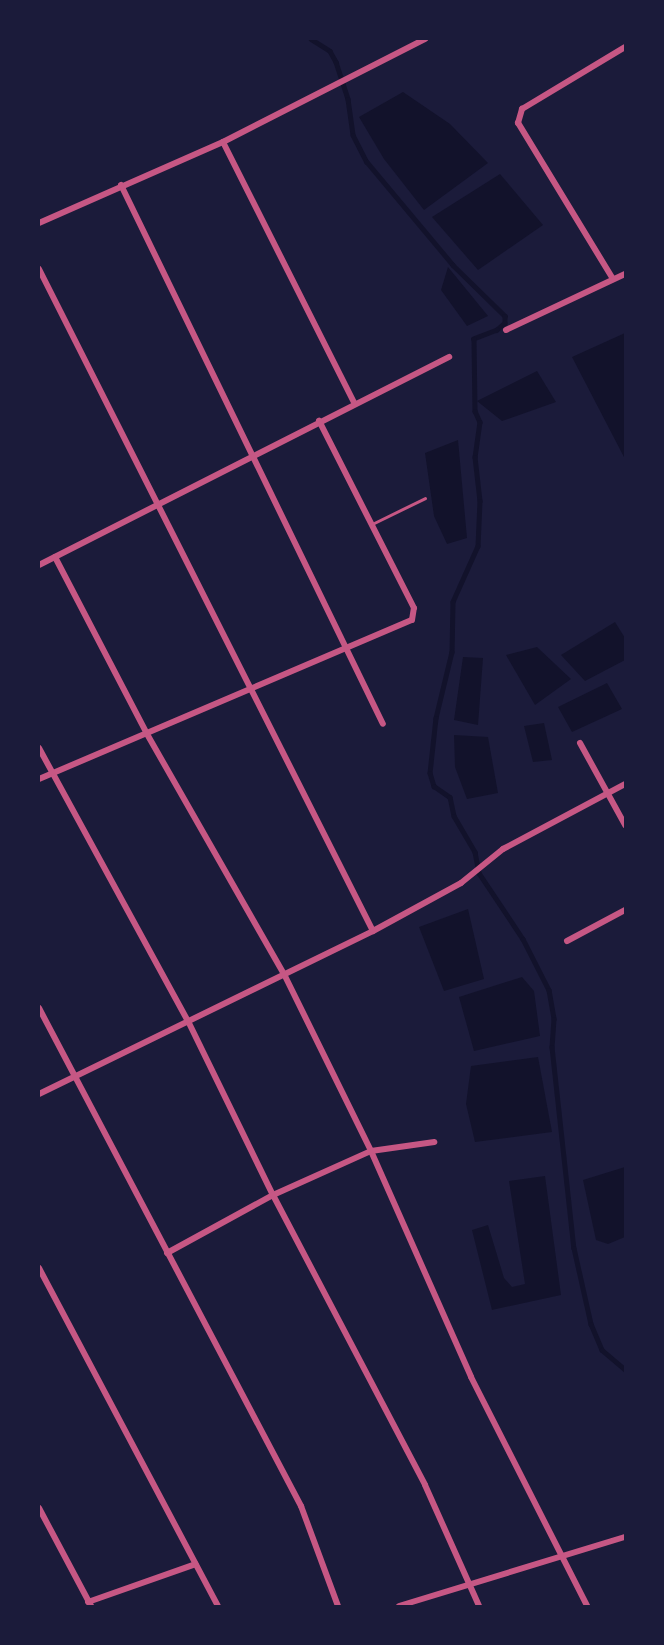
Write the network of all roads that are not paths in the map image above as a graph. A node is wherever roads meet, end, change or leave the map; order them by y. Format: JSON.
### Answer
{"nodes":[{"id":1,"x":425,"y":39,"type":"edge"},
{"id":2,"x":625,"y":47,"type":"edge"},
{"id":3,"x":223,"y":142,"type":"junction"},
{"id":4,"x":121,"y":186,"type":"junction"},
{"id":5,"x":39,"y":223,"type":"edge"},
{"id":6,"x":39,"y":269,"type":"edge"},
{"id":7,"x":625,"y":274,"type":"edge"},
{"id":8,"x":613,"y":279,"type":"junction"},
{"id":9,"x":506,"y":330,"type":"dead end"},
{"id":10,"x":449,"y":357,"type":"dead end"},
{"id":11,"x":355,"y":404,"type":"junction"},
{"id":12,"x":319,"y":421,"type":"junction"},
{"id":13,"x":256,"y":458,"type":"junction"},
{"id":14,"x":425,"y":498,"type":"dead end"},
{"id":15,"x":159,"y":506,"type":"junction"},
{"id":16,"x":372,"y":524,"type":"junction"},
{"id":17,"x":55,"y":557,"type":"junction"},
{"id":18,"x":39,"y":565,"type":"edge"},
{"id":19,"x":349,"y":647,"type":"junction"},
{"id":20,"x":251,"y":691,"type":"junction"},
{"id":21,"x":383,"y":724,"type":"dead end"},
{"id":22,"x":147,"y":734,"type":"junction"},
{"id":23,"x":580,"y":743,"type":"dead end"},
{"id":24,"x":39,"y":748,"type":"edge"},
{"id":25,"x":53,"y":773,"type":"junction"},
{"id":26,"x":39,"y":779,"type":"edge"},
{"id":27,"x":625,"y":784,"type":"edge"},
{"id":28,"x":608,"y":793,"type":"junction"},
{"id":29,"x":625,"y":825,"type":"edge"},
{"id":30,"x":625,"y":910,"type":"edge"},
{"id":31,"x":373,"y":931,"type":"junction"},
{"id":32,"x":567,"y":941,"type":"dead end"},
{"id":33,"x":284,"y":974,"type":"junction"},
{"id":34,"x":39,"y":1008,"type":"edge"},
{"id":35,"x":188,"y":1021,"type":"junction"},
{"id":36,"x":74,"y":1077,"type":"junction"},
{"id":37,"x":39,"y":1094,"type":"edge"},
{"id":38,"x":434,"y":1142,"type":"dead end"},
{"id":39,"x":371,"y":1151,"type":"junction"},
{"id":40,"x":273,"y":1195,"type":"junction"},
{"id":41,"x":167,"y":1253,"type":"junction"},
{"id":42,"x":39,"y":1268,"type":"edge"},
{"id":43,"x":39,"y":1508,"type":"edge"},
{"id":44,"x":625,"y":1537,"type":"edge"},
{"id":45,"x":563,"y":1556,"type":"junction"},
{"id":46,"x":196,"y":1564,"type":"junction"},
{"id":47,"x":470,"y":1585,"type":"junction"},
{"id":48,"x":89,"y":1604,"type":"edge"},
{"id":49,"x":218,"y":1606,"type":"edge"},
{"id":50,"x":338,"y":1606,"type":"edge"},
{"id":51,"x":399,"y":1606,"type":"edge"},
{"id":52,"x":479,"y":1606,"type":"edge"},
{"id":53,"x":587,"y":1606,"type":"edge"}],
"edges":[{"from":1,"to":3,"type":"street"},
{"from":2,"to":8,"type":"street"},
{"from":3,"to":4,"type":"street"},
{"from":3,"to":11,"type":"street"},
{"from":4,"to":5,"type":"street"},
{"from":4,"to":13,"type":"street"},
{"from":6,"to":15,"type":"street"},
{"from":7,"to":8,"type":"street"},
{"from":8,"to":9,"type":"street"},
{"from":10,"to":11,"type":"street"},
{"from":11,"to":12,"type":"street"},
{"from":12,"to":13,"type":"street"},
{"from":12,"to":16,"type":"street"},
{"from":13,"to":15,"type":"street"},
{"from":13,"to":19,"type":"street"},
{"from":14,"to":16,"type":"lane"},
{"from":15,"to":17,"type":"street"},
{"from":15,"to":20,"type":"street"},
{"from":16,"to":19,"type":"street"},
{"from":17,"to":18,"type":"street"},
{"from":17,"to":22,"type":"street"},
{"from":19,"to":20,"type":"street"},
{"from":19,"to":21,"type":"street"},
{"from":20,"to":22,"type":"street"},
{"from":20,"to":31,"type":"street"},
{"from":22,"to":25,"type":"street"},
{"from":22,"to":33,"type":"street"},
{"from":23,"to":28,"type":"street"},
{"from":24,"to":25,"type":"street"},
{"from":25,"to":26,"type":"street"},
{"from":25,"to":35,"type":"street"},
{"from":27,"to":28,"type":"street"},
{"from":28,"to":29,"type":"street"},
{"from":28,"to":31,"type":"street"},
{"from":30,"to":32,"type":"street"},
{"from":31,"to":33,"type":"street"},
{"from":33,"to":35,"type":"street"},
{"from":33,"to":39,"type":"street"},
{"from":34,"to":36,"type":"street"},
{"from":35,"to":36,"type":"street"},
{"from":35,"to":40,"type":"street"},
{"from":36,"to":37,"type":"street"},
{"from":36,"to":41,"type":"street"},
{"from":38,"to":39,"type":"street"},
{"from":39,"to":40,"type":"street"},
{"from":39,"to":45,"type":"street"},
{"from":40,"to":41,"type":"street"},
{"from":40,"to":47,"type":"street"},
{"from":41,"to":50,"type":"street"},
{"from":42,"to":46,"type":"street"},
{"from":43,"to":48,"type":"street"},
{"from":44,"to":45,"type":"street"},
{"from":45,"to":47,"type":"street"},
{"from":45,"to":53,"type":"street"},
{"from":46,"to":48,"type":"street"},
{"from":46,"to":49,"type":"street"},
{"from":47,"to":51,"type":"street"},
{"from":47,"to":52,"type":"street"}]}
